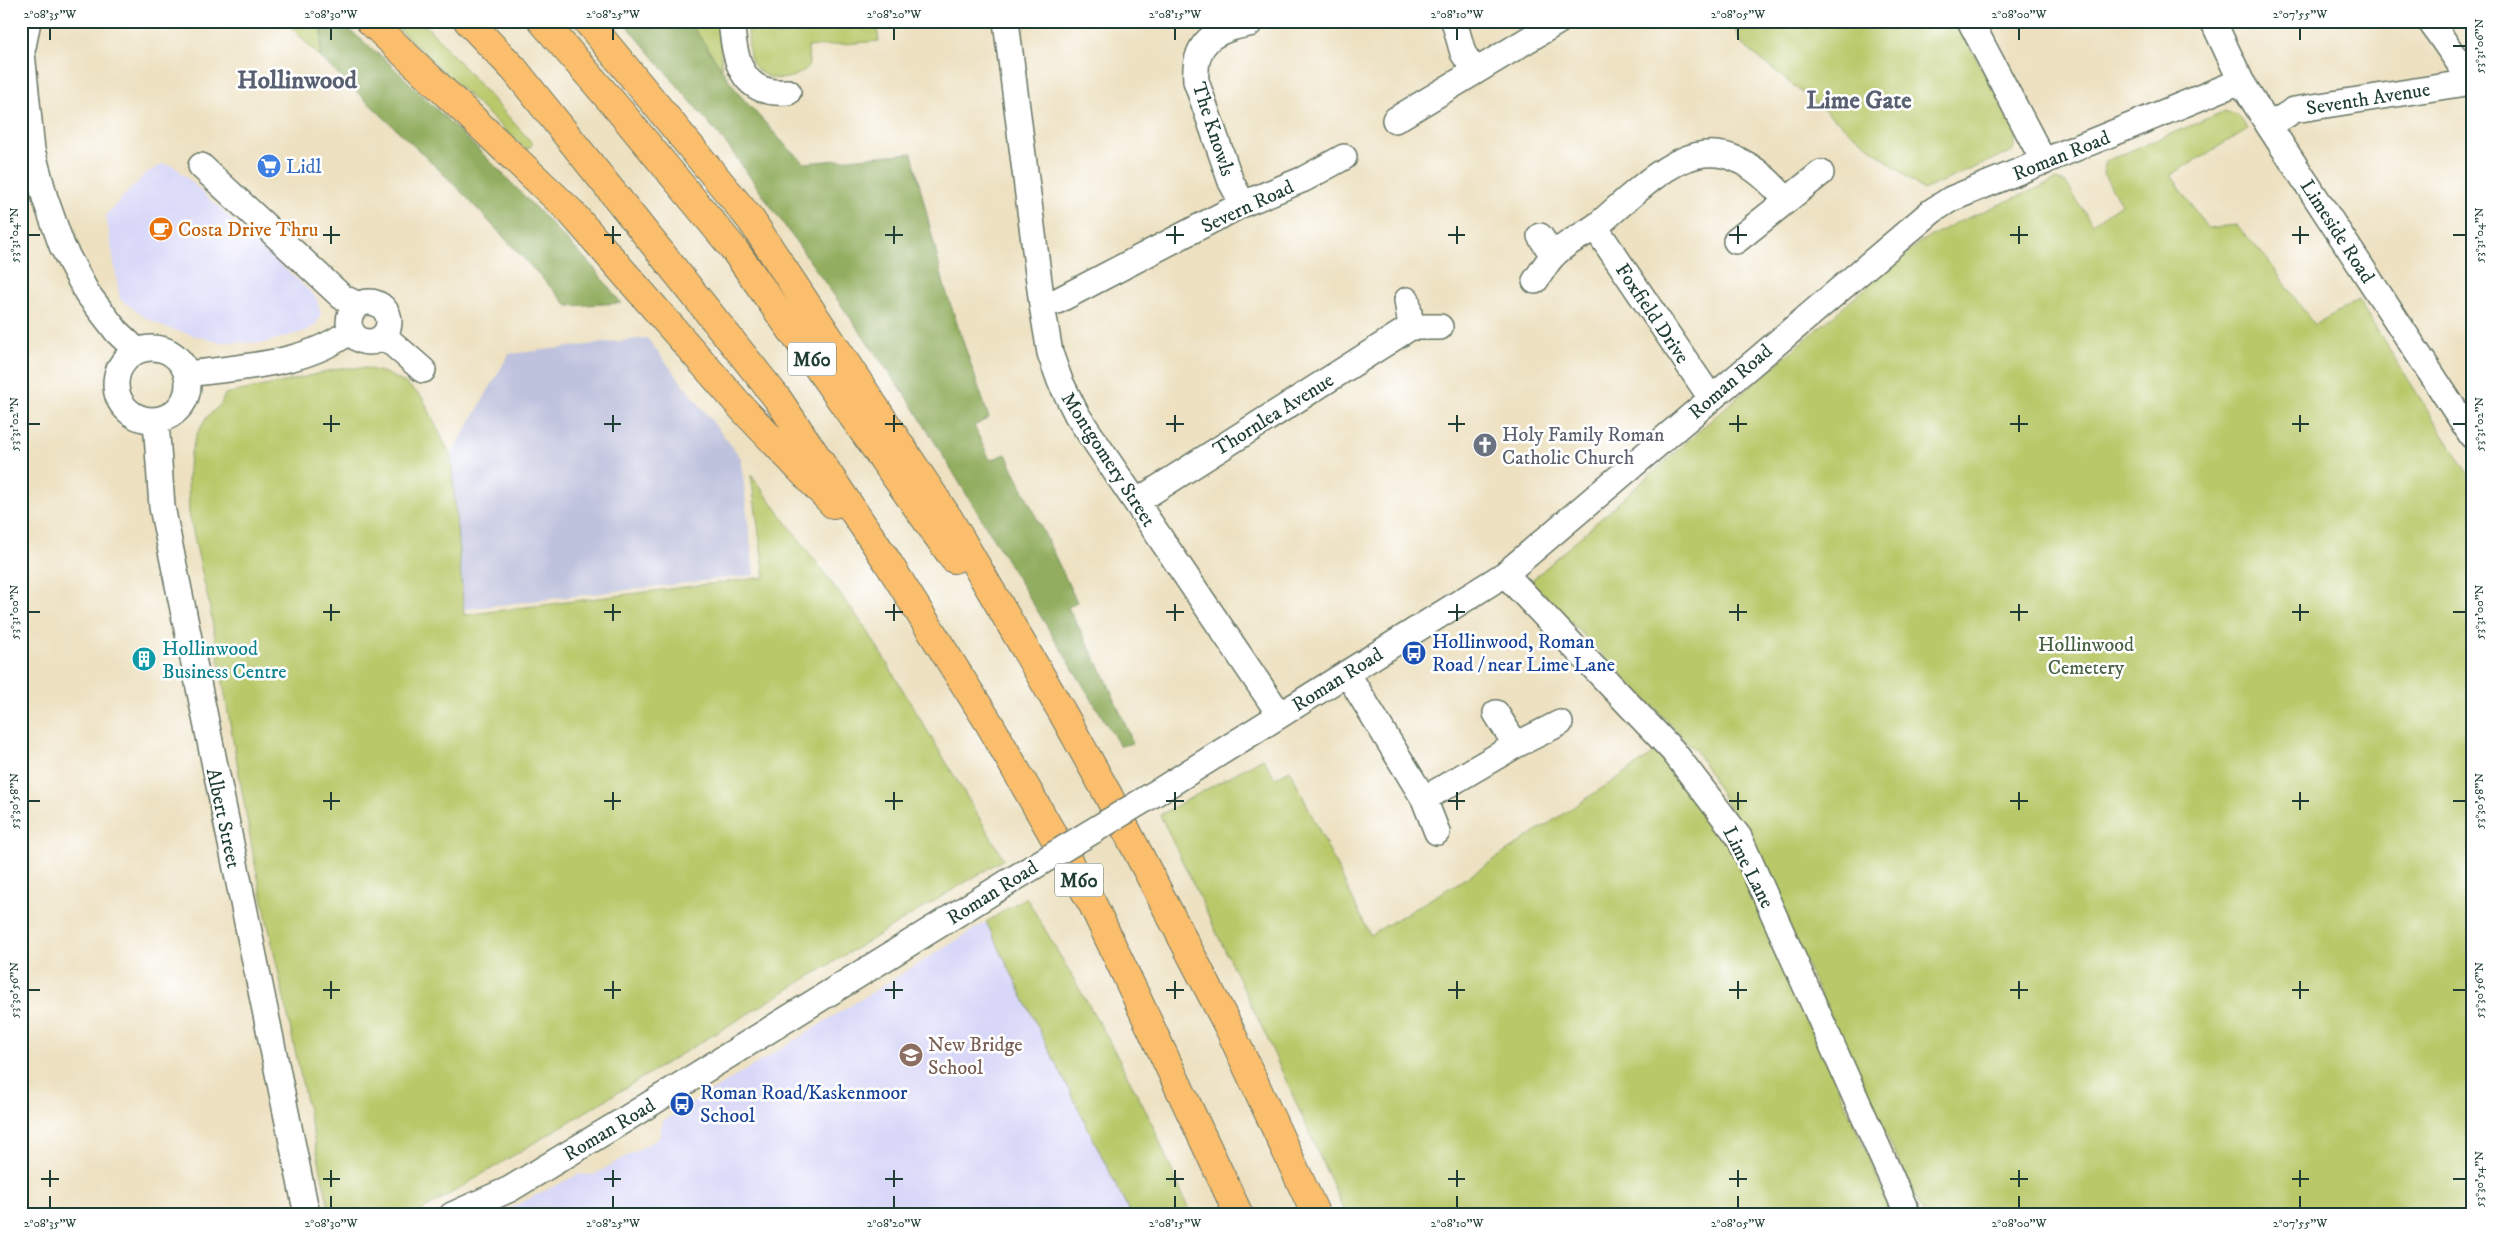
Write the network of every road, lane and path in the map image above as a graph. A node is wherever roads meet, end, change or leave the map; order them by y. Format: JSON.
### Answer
{"nodes":[{"id":1,"x":28,"y":21,"type":"edge"},
{"id":2,"x":370,"y":21,"type":"edge"},
{"id":3,"x":468,"y":21,"type":"edge"},
{"id":4,"x":542,"y":21,"type":"edge"},
{"id":5,"x":586,"y":21,"type":"edge"},
{"id":6,"x":731,"y":21,"type":"edge"},
{"id":7,"x":1006,"y":21,"type":"edge"},
{"id":8,"x":1454,"y":21,"type":"edge"},
{"id":9,"x":1559,"y":21,"type":"edge"},
{"id":10,"x":1970,"y":21,"type":"edge"},
{"id":11,"x":2213,"y":21,"type":"edge"},
{"id":12,"x":2430,"y":21,"type":"edge"},
{"id":13,"x":1249,"y":24,"type":"dead end"},
{"id":14,"x":22,"y":45,"type":"edge"},
{"id":15,"x":1475,"y":71,"type":"junction"},
{"id":16,"x":2241,"y":81,"type":"junction"},
{"id":17,"x":2472,"y":82,"type":"edge"},
{"id":18,"x":788,"y":92,"type":"dead end"},
{"id":19,"x":1395,"y":120,"type":"dead end"},
{"id":20,"x":2269,"y":126,"type":"junction"},
{"id":21,"x":1344,"y":157,"type":"dead end"},
{"id":22,"x":2044,"y":162,"type":"junction"},
{"id":23,"x":201,"y":166,"type":"dead end"},
{"id":24,"x":1821,"y":172,"type":"dead end"},
{"id":25,"x":1786,"y":200,"type":"junction"},
{"id":26,"x":1243,"y":204,"type":"junction"},
{"id":27,"x":1596,"y":226,"type":"junction"},
{"id":28,"x":1736,"y":242,"type":"dead end"},
{"id":29,"x":1535,"y":281,"type":"dead end"},
{"id":30,"x":1407,"y":300,"type":"dead end"},
{"id":31,"x":358,"y":305,"type":"junction"},
{"id":32,"x":1042,"y":305,"type":"junction"},
{"id":33,"x":1411,"y":327,"type":"junction"},
{"id":34,"x":1440,"y":327,"type":"dead end"},
{"id":35,"x":351,"y":330,"type":"junction"},
{"id":36,"x":384,"y":336,"type":"junction"},
{"id":37,"x":137,"y":351,"type":"junction"},
{"id":38,"x":423,"y":370,"type":"dead end"},
{"id":39,"x":187,"y":374,"type":"junction"},
{"id":40,"x":1711,"y":398,"type":"junction"},
{"id":41,"x":156,"y":420,"type":"junction"},
{"id":42,"x":2472,"y":436,"type":"edge"},
{"id":43,"x":1136,"y":502,"type":"junction"},
{"id":44,"x":888,"y":561,"type":"junction"},
{"id":45,"x":1505,"y":574,"type":"junction"},
{"id":46,"x":1347,"y":673,"type":"junction"},
{"id":47,"x":1062,"y":712,"type":"junction"},
{"id":48,"x":1496,"y":713,"type":"dead end"},
{"id":49,"x":1280,"y":715,"type":"junction"},
{"id":50,"x":1560,"y":723,"type":"dead end"},
{"id":51,"x":1516,"y":745,"type":"junction"},
{"id":52,"x":1424,"y":799,"type":"junction"},
{"id":53,"x":1437,"y":832,"type":"dead end"},
{"id":54,"x":307,"y":1215,"type":"edge"},
{"id":55,"x":452,"y":1215,"type":"edge"},
{"id":56,"x":1238,"y":1215,"type":"edge"},
{"id":57,"x":1316,"y":1215,"type":"edge"},
{"id":58,"x":1908,"y":1215,"type":"edge"}],
"edges":[{"from":1,"to":14,"type":"street"},
{"from":2,"to":44,"type":"highway","number":"M60"},
{"from":3,"to":44,"type":"highway","number":"M60"},
{"from":4,"to":47,"type":"highway","number":"M60"},
{"from":5,"to":47,"type":"highway","number":"M60"},
{"from":6,"to":18,"type":"street"},
{"from":7,"to":32,"type":"street","name":"Montgomery Street"},
{"from":8,"to":15,"type":"street"},
{"from":9,"to":15,"type":"street"},
{"from":10,"to":22,"type":"street"},
{"from":11,"to":16,"type":"street","name":"Limeside Road"},
{"from":12,"to":17,"type":"street"},
{"from":13,"to":26,"type":"street","name":"The Knowls"},
{"from":14,"to":37,"type":"street"},
{"from":15,"to":19,"type":"street"},
{"from":16,"to":20,"type":"street","name":"Limeside Road"},
{"from":16,"to":22,"type":"street","name":"Roman Road"},
{"from":17,"to":20,"type":"street","name":"Seventh Avenue"},
{"from":20,"to":42,"type":"street","name":"Limeside Road"},
{"from":21,"to":26,"type":"street","name":"Severn Road"},
{"from":22,"to":40,"type":"street","name":"Roman Road"},
{"from":23,"to":31,"type":"street"},
{"from":24,"to":25,"type":"street"},
{"from":25,"to":27,"type":"street"},
{"from":25,"to":28,"type":"street"},
{"from":26,"to":32,"type":"street","name":"Severn Road"},
{"from":27,"to":29,"type":"street"},
{"from":27,"to":40,"type":"street","name":"Foxfield Drive"},
{"from":30,"to":33,"type":"street"},
{"from":31,"to":35,"type":"street"},
{"from":31,"to":36,"type":"street"},
{"from":32,"to":43,"type":"street","name":"Montgomery Street"},
{"from":33,"to":34,"type":"street"},
{"from":33,"to":43,"type":"street","name":"Thornlea Avenue"},
{"from":35,"to":36,"type":"street"},
{"from":35,"to":39,"type":"street"},
{"from":36,"to":38,"type":"street"},
{"from":37,"to":39,"type":"street"},
{"from":37,"to":41,"type":"street"},
{"from":39,"to":41,"type":"street"},
{"from":40,"to":45,"type":"street","name":"Roman Road"},
{"from":41,"to":54,"type":"street","name":"Albert Street"},
{"from":43,"to":49,"type":"street","name":"Montgomery Street"},
{"from":44,"to":56,"type":"highway","number":"M60"},
{"from":45,"to":46,"type":"street","name":"Roman Road"},
{"from":45,"to":58,"type":"street","name":"Lime Lane"},
{"from":46,"to":49,"type":"street","name":"Roman Road"},
{"from":46,"to":52,"type":"street"},
{"from":47,"to":57,"type":"highway","number":"M60"},
{"from":48,"to":51,"type":"street"},
{"from":49,"to":55,"type":"street","name":"Roman Road","bridge":true},
{"from":50,"to":51,"type":"street"},
{"from":51,"to":52,"type":"street"},
{"from":52,"to":53,"type":"street"}]}
